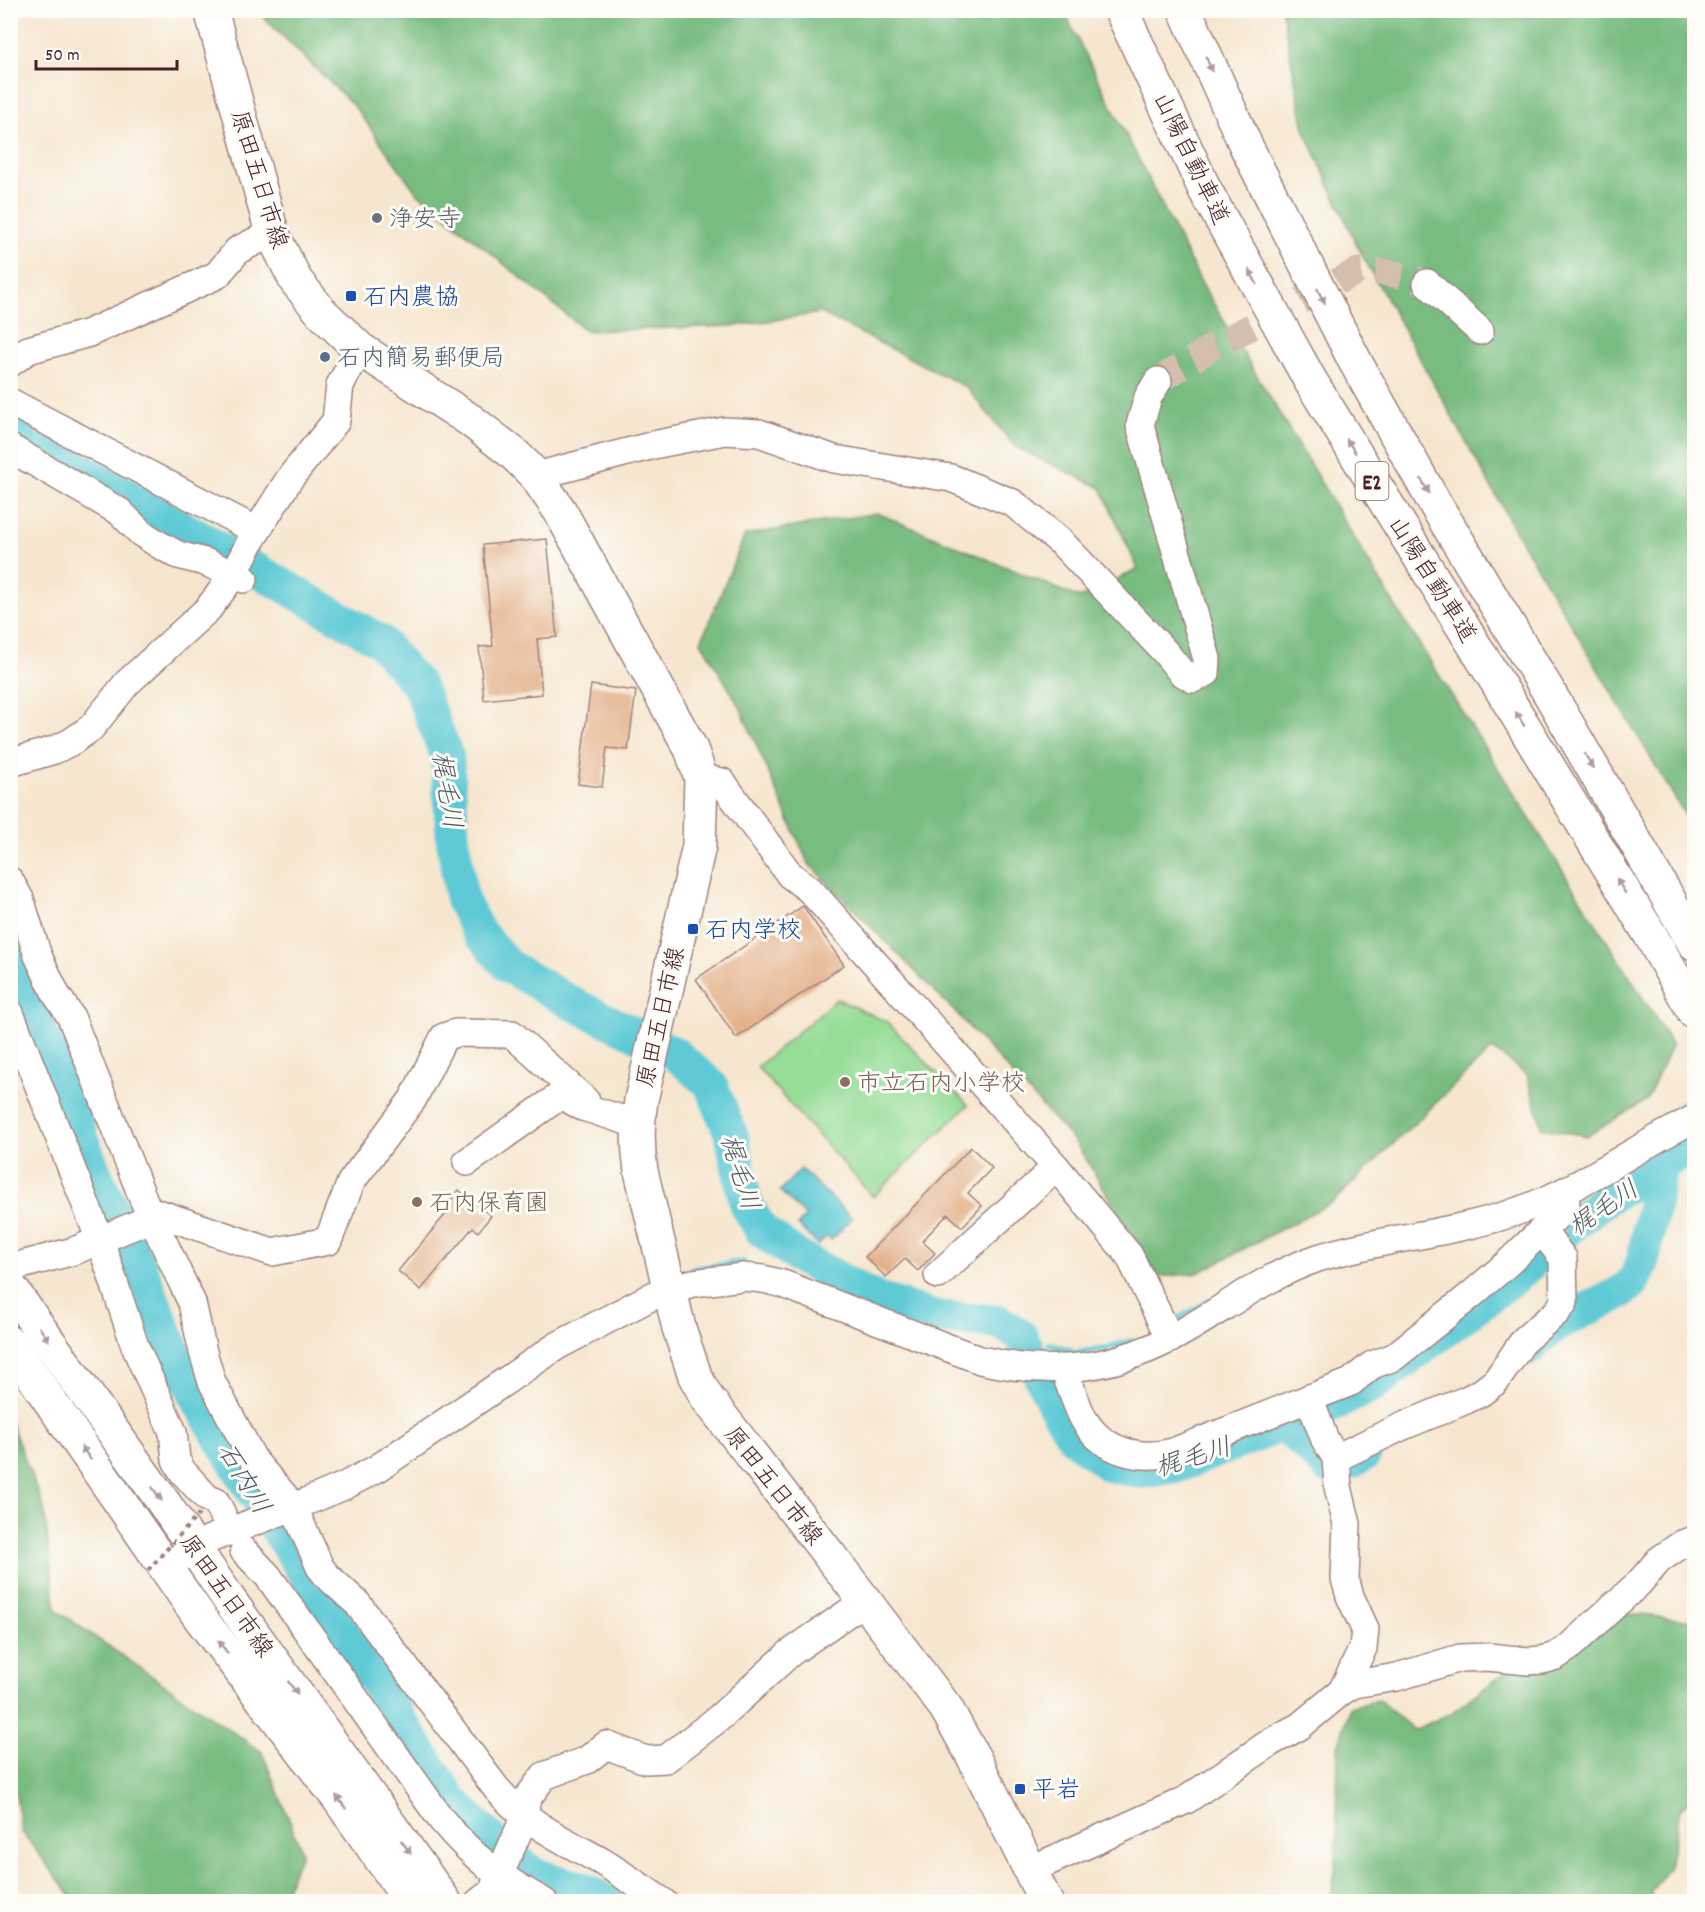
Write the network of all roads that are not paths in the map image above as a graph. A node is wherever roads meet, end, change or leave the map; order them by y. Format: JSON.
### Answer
{"nodes":[{"id":1,"x":211,"y":10,"type":"edge"},
{"id":2,"x":1121,"y":10,"type":"edge"},
{"id":3,"x":1185,"y":10,"type":"edge"},
{"id":4,"x":272,"y":233,"type":"junction"},
{"id":5,"x":1426,"y":283,"type":"tunnel mouth"},
{"id":6,"x":1480,"y":331,"type":"dead end"},
{"id":7,"x":360,"y":349,"type":"junction"},
{"id":8,"x":11,"y":360,"type":"edge"},
{"id":9,"x":1158,"y":381,"type":"tunnel mouth"},
{"id":10,"x":10,"y":402,"type":"edge"},
{"id":11,"x":10,"y":448,"type":"edge"},
{"id":12,"x":536,"y":476,"type":"junction"},
{"id":13,"x":255,"y":534,"type":"junction"},
{"id":14,"x":238,"y":575,"type":"junction"},
{"id":15,"x":12,"y":759,"type":"edge"},
{"id":16,"x":701,"y":778,"type":"junction"},
{"id":17,"x":10,"y":881,"type":"edge"},
{"id":18,"x":1688,"y":931,"type":"edge"},
{"id":19,"x":1695,"y":1012,"type":"edge"},
{"id":20,"x":10,"y":1013,"type":"edge"},
{"id":21,"x":583,"y":1107,"type":"junction"},
{"id":22,"x":1695,"y":1119,"type":"edge"},
{"id":23,"x":637,"y":1124,"type":"junction"},
{"id":24,"x":467,"y":1162,"type":"dead end"},
{"id":25,"x":1056,"y":1167,"type":"junction"},
{"id":26,"x":1565,"y":1191,"type":"junction"},
{"id":27,"x":150,"y":1218,"type":"junction"},
{"id":28,"x":1544,"y":1233,"type":"junction"},
{"id":29,"x":102,"y":1239,"type":"junction"},
{"id":30,"x":10,"y":1268,"type":"edge"},
{"id":31,"x":938,"y":1275,"type":"dead end"},
{"id":32,"x":10,"y":1287,"type":"edge"},
{"id":33,"x":669,"y":1288,"type":"junction"},
{"id":34,"x":1170,"y":1339,"type":"junction"},
{"id":35,"x":10,"y":1343,"type":"edge"},
{"id":36,"x":1061,"y":1369,"type":"junction"},
{"id":37,"x":1314,"y":1410,"type":"junction"},
{"id":38,"x":1337,"y":1464,"type":"junction"},
{"id":39,"x":290,"y":1507,"type":"junction"},
{"id":40,"x":225,"y":1527,"type":"junction"},
{"id":41,"x":1695,"y":1540,"type":"edge"},
{"id":42,"x":194,"y":1548,"type":"junction"},
{"id":43,"x":156,"y":1568,"type":"junction"},
{"id":44,"x":866,"y":1601,"type":"junction"},
{"id":45,"x":1342,"y":1691,"type":"junction"},
{"id":46,"x":523,"y":1819,"type":"junction"},
{"id":47,"x":1030,"y":1870,"type":"junction"},
{"id":48,"x":500,"y":1872,"type":"junction"},
{"id":49,"x":411,"y":1902,"type":"edge"},
{"id":50,"x":445,"y":1902,"type":"edge"},
{"id":51,"x":479,"y":1902,"type":"edge"},
{"id":52,"x":544,"y":1902,"type":"edge"},
{"id":53,"x":663,"y":1902,"type":"edge"},
{"id":54,"x":1046,"y":1902,"type":"edge"}],
"edges":[{"from":1,"to":4,"type":"main road","name":"原田五日市線"},
{"from":19,"to":2,"type":"main road","name":"山陽自動車道","number":"E2","one_way":true},
{"from":3,"to":18,"type":"main road","name":"山陽自動車道","number":"E2","one_way":true},
{"from":4,"to":7,"type":"main road","name":"原田五日市線"},
{"from":4,"to":8,"type":"street"},
{"from":5,"to":6,"type":"street"},
{"from":7,"to":12,"type":"main road","name":"原田五日市線"},
{"from":7,"to":13,"type":"street"},
{"from":9,"to":12,"type":"street"},
{"from":10,"to":13,"type":"street"},
{"from":11,"to":14,"type":"street"},
{"from":12,"to":16,"type":"main road","name":"原田五日市線"},
{"from":13,"to":14,"type":"street"},
{"from":14,"to":15,"type":"street"},
{"from":16,"to":23,"type":"main road","name":"原田五日市線"},
{"from":16,"to":25,"type":"street"},
{"from":17,"to":27,"type":"street"},
{"from":20,"to":29,"type":"street"},
{"from":21,"to":23,"type":"street"},
{"from":21,"to":24,"type":"street"},
{"from":21,"to":27,"type":"street"},
{"from":22,"to":26,"type":"street"},
{"from":23,"to":33,"type":"main road","name":"原田五日市線"},
{"from":25,"to":31,"type":"street"},
{"from":25,"to":34,"type":"street"},
{"from":26,"to":28,"type":"street"},
{"from":26,"to":34,"type":"street"},
{"from":27,"to":29,"type":"street"},
{"from":27,"to":39,"type":"street"},
{"from":28,"to":37,"type":"street"},
{"from":28,"to":38,"type":"street"},
{"from":29,"to":30,"type":"street"},
{"from":29,"to":40,"type":"street"},
{"from":32,"to":42,"type":"main road","name":"原田五日市線","one_way":true},
{"from":33,"to":36,"type":"street"},
{"from":33,"to":39,"type":"street"},
{"from":33,"to":44,"type":"main road","name":"原田五日市線"},
{"from":34,"to":36,"type":"street"},
{"from":43,"to":35,"type":"main road","name":"原田五日市線","one_way":true},
{"from":36,"to":37,"type":"street"},
{"from":37,"to":38,"type":"street"},
{"from":38,"to":45,"type":"street"},
{"from":39,"to":40,"type":"street"},
{"from":39,"to":46,"type":"street"},
{"from":40,"to":42,"type":"street"},
{"from":40,"to":48,"type":"street"},
{"from":41,"to":45,"type":"street"},
{"from":42,"to":43,"type":"street"},
{"from":42,"to":50,"type":"main road","name":"原田五日市線","one_way":true},
{"from":49,"to":43,"type":"main road","name":"原田五日市線","one_way":true},
{"from":44,"to":46,"type":"street"},
{"from":44,"to":47,"type":"main road","name":"原田五日市線"},
{"from":45,"to":47,"type":"street"},
{"from":46,"to":48,"type":"street"},
{"from":46,"to":53,"type":"street"},
{"from":47,"to":54,"type":"main road","name":"原田五日市線"},
{"from":48,"to":51,"type":"street"},
{"from":48,"to":52,"type":"street"}]}
